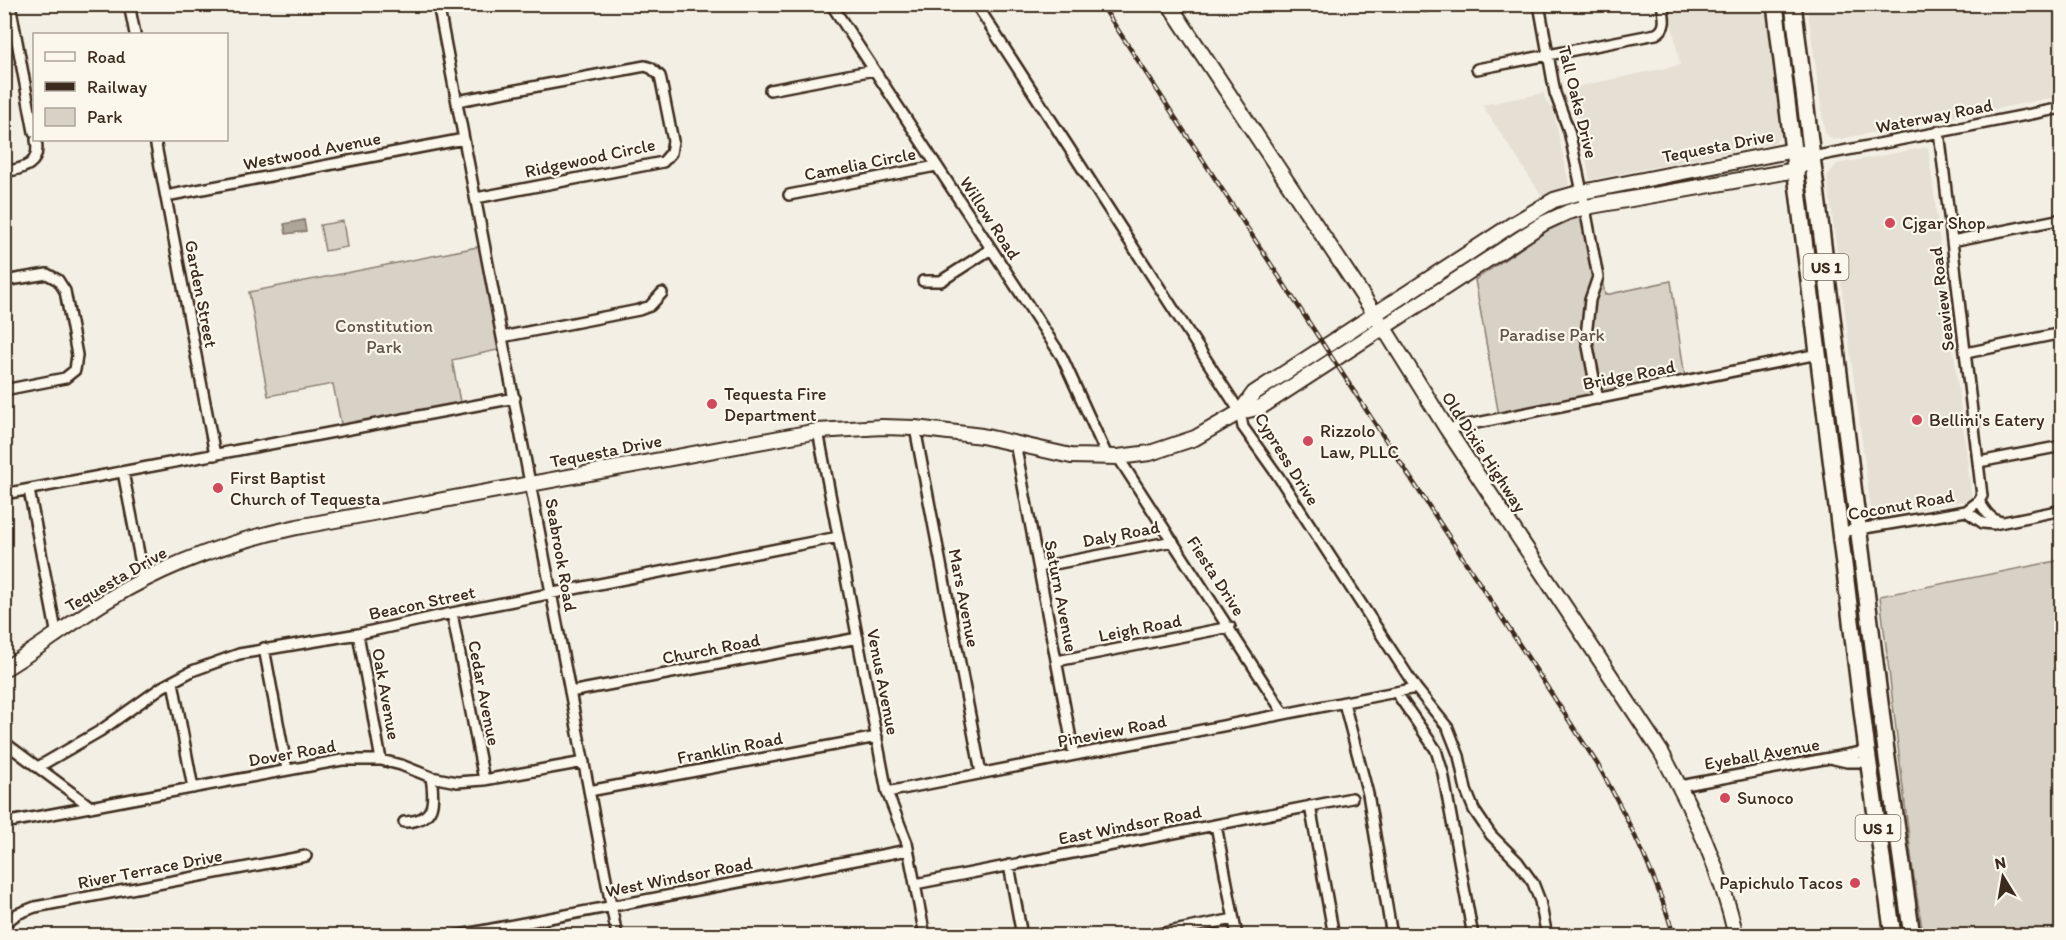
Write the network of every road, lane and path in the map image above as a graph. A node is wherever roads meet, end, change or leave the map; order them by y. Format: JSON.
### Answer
{"nodes":[{"id":1,"x":10,"y":4,"type":"edge"},
{"id":2,"x":129,"y":4,"type":"edge"},
{"id":3,"x":438,"y":4,"type":"edge"},
{"id":4,"x":831,"y":4,"type":"edge"},
{"id":5,"x":976,"y":4,"type":"edge"},
{"id":6,"x":1169,"y":4,"type":"edge"},
{"id":7,"x":1539,"y":4,"type":"edge"},
{"id":8,"x":1662,"y":4,"type":"edge"},
{"id":9,"x":1775,"y":4,"type":"edge"},
{"id":10,"x":1793,"y":4,"type":"edge"},
{"id":11,"x":135,"y":33,"type":"edge"},
{"id":12,"x":1549,"y":54,"type":"junction"},
{"id":13,"x":1477,"y":69,"type":"dead end"},
{"id":14,"x":874,"y":70,"type":"junction"},
{"id":15,"x":770,"y":90,"type":"dead end"},
{"id":16,"x":457,"y":100,"type":"junction"},
{"id":17,"x":2061,"y":108,"type":"edge"},
{"id":18,"x":33,"y":127,"type":"edge"},
{"id":19,"x":1939,"y":131,"type":"junction"},
{"id":20,"x":464,"y":139,"type":"junction"},
{"id":21,"x":36,"y":141,"type":"edge"},
{"id":22,"x":155,"y":141,"type":"edge"},
{"id":23,"x":1793,"y":150,"type":"junction"},
{"id":24,"x":1812,"y":156,"type":"junction"},
{"id":25,"x":936,"y":166,"type":"junction"},
{"id":26,"x":1796,"y":170,"type":"junction"},
{"id":27,"x":4,"y":172,"type":"edge"},
{"id":28,"x":1582,"y":192,"type":"junction"},
{"id":29,"x":789,"y":195,"type":"dead end"},
{"id":30,"x":165,"y":196,"type":"junction"},
{"id":31,"x":476,"y":198,"type":"junction"},
{"id":32,"x":1586,"y":207,"type":"junction"},
{"id":33,"x":2061,"y":219,"type":"edge"},
{"id":34,"x":1952,"y":241,"type":"junction"},
{"id":35,"x":991,"y":249,"type":"junction"},
{"id":36,"x":4,"y":281,"type":"edge"},
{"id":37,"x":924,"y":281,"type":"dead end"},
{"id":38,"x":662,"y":292,"type":"dead end"},
{"id":39,"x":1376,"y":315,"type":"junction"},
{"id":40,"x":1384,"y":328,"type":"junction"},
{"id":41,"x":2061,"y":333,"type":"edge"},
{"id":42,"x":502,"y":337,"type":"junction"},
{"id":43,"x":1966,"y":353,"type":"junction"},
{"id":44,"x":1818,"y":354,"type":"junction"},
{"id":45,"x":4,"y":390,"type":"edge"},
{"id":46,"x":515,"y":398,"type":"junction"},
{"id":47,"x":1598,"y":399,"type":"junction"},
{"id":48,"x":1240,"y":412,"type":"junction"},
{"id":49,"x":915,"y":428,"type":"junction"},
{"id":50,"x":1447,"y":429,"type":"junction"},
{"id":51,"x":818,"y":431,"type":"junction"},
{"id":52,"x":1015,"y":443,"type":"junction"},
{"id":53,"x":2061,"y":446,"type":"edge"},
{"id":54,"x":215,"y":455,"type":"junction"},
{"id":55,"x":1113,"y":457,"type":"junction"},
{"id":56,"x":1979,"y":462,"type":"junction"},
{"id":57,"x":123,"y":472,"type":"junction"},
{"id":58,"x":531,"y":483,"type":"junction"},
{"id":59,"x":29,"y":490,"type":"junction"},
{"id":60,"x":4,"y":494,"type":"edge"},
{"id":61,"x":1979,"y":501,"type":"junction"},
{"id":62,"x":2061,"y":510,"type":"edge"},
{"id":63,"x":1966,"y":511,"type":"junction"},
{"id":64,"x":2003,"y":522,"type":"junction"},
{"id":65,"x":1859,"y":529,"type":"junction"},
{"id":66,"x":1841,"y":532,"type":"junction"},
{"id":67,"x":838,"y":537,"type":"junction"},
{"id":68,"x":1173,"y":541,"type":"junction"},
{"id":69,"x":1039,"y":567,"type":"junction"},
{"id":70,"x":144,"y":579,"type":"junction"},
{"id":71,"x":551,"y":594,"type":"junction"},
{"id":72,"x":452,"y":613,"type":"junction"},
{"id":73,"x":1230,"y":627,"type":"junction"},
{"id":74,"x":358,"y":634,"type":"junction"},
{"id":75,"x":57,"y":636,"type":"junction"},
{"id":76,"x":858,"y":638,"type":"junction"},
{"id":77,"x":264,"y":648,"type":"junction"},
{"id":78,"x":1057,"y":661,"type":"junction"},
{"id":79,"x":4,"y":669,"type":"edge"},
{"id":80,"x":173,"y":682,"type":"junction"},
{"id":81,"x":1415,"y":685,"type":"junction"},
{"id":82,"x":570,"y":692,"type":"junction"},
{"id":83,"x":1396,"y":692,"type":"junction"},
{"id":84,"x":1344,"y":702,"type":"junction"},
{"id":85,"x":1284,"y":714,"type":"junction"},
{"id":86,"x":1864,"y":719,"type":"junction"},
{"id":87,"x":877,"y":737,"type":"junction"},
{"id":88,"x":4,"y":742,"type":"edge"},
{"id":89,"x":1886,"y":751,"type":"junction"},
{"id":90,"x":1074,"y":755,"type":"junction"},
{"id":91,"x":1868,"y":757,"type":"junction"},
{"id":92,"x":381,"y":760,"type":"junction"},
{"id":93,"x":584,"y":762,"type":"junction"},
{"id":94,"x":38,"y":767,"type":"junction"},
{"id":95,"x":287,"y":770,"type":"junction"},
{"id":96,"x":981,"y":773,"type":"junction"},
{"id":97,"x":431,"y":777,"type":"junction"},
{"id":98,"x":484,"y":780,"type":"junction"},
{"id":99,"x":1890,"y":781,"type":"junction"},
{"id":100,"x":1680,"y":786,"type":"junction"},
{"id":101,"x":193,"y":788,"type":"junction"},
{"id":102,"x":589,"y":791,"type":"junction"},
{"id":103,"x":887,"y":792,"type":"junction"},
{"id":104,"x":1352,"y":798,"type":"dead end"},
{"id":105,"x":1310,"y":806,"type":"junction"},
{"id":106,"x":91,"y":807,"type":"junction"},
{"id":107,"x":404,"y":822,"type":"dead end"},
{"id":108,"x":4,"y":823,"type":"edge"},
{"id":109,"x":1216,"y":825,"type":"junction"},
{"id":110,"x":908,"y":850,"type":"junction"},
{"id":111,"x":306,"y":856,"type":"dead end"},
{"id":112,"x":1009,"y":865,"type":"junction"},
{"id":113,"x":915,"y":884,"type":"junction"},
{"id":114,"x":611,"y":906,"type":"junction"},
{"id":115,"x":1234,"y":919,"type":"junction"},
{"id":116,"x":4,"y":924,"type":"edge"},
{"id":117,"x":455,"y":936,"type":"edge"},
{"id":118,"x":616,"y":936,"type":"edge"},
{"id":119,"x":925,"y":936,"type":"edge"},
{"id":120,"x":1022,"y":936,"type":"edge"},
{"id":121,"x":1148,"y":936,"type":"edge"},
{"id":122,"x":1237,"y":936,"type":"edge"},
{"id":123,"x":1334,"y":936,"type":"edge"},
{"id":124,"x":1392,"y":936,"type":"edge"},
{"id":125,"x":1473,"y":936,"type":"edge"},
{"id":126,"x":1547,"y":936,"type":"edge"},
{"id":127,"x":1736,"y":936,"type":"edge"},
{"id":128,"x":1893,"y":936,"type":"edge"},
{"id":129,"x":1912,"y":936,"type":"edge"}],
"edges":[{"from":1,"to":18,"type":"street"},
{"from":2,"to":11,"type":"street"},
{"from":3,"to":16,"type":"street","name":"Seabrook Road"},
{"from":4,"to":14,"type":"street","name":"Willow Road"},
{"from":5,"to":48,"type":"street","name":"Cypress Drive"},
{"from":6,"to":39,"type":"street","name":"Old Dixie Highway"},
{"from":7,"to":12,"type":"street","name":"Tall Oaks Drive"},
{"from":8,"to":12,"type":"street"},
{"from":9,"to":23,"type":"main road","number":"US 1"},
{"from":10,"to":24,"type":"main road","number":"US 1"},
{"from":12,"to":13,"type":"street"},
{"from":12,"to":28,"type":"street","name":"Tall Oaks Drive"},
{"from":14,"to":15,"type":"street"},
{"from":14,"to":25,"type":"street","name":"Willow Road"},
{"from":16,"to":20,"type":"street","name":"Seabrook Road"},
{"from":16,"to":31,"type":"street","name":"Ridgewood Circle"},
{"from":17,"to":19,"type":"street","name":"Waterway Road"},
{"from":19,"to":24,"type":"street","name":"Waterway Road"},
{"from":19,"to":34,"type":"street","name":"Seaview Road"},
{"from":20,"to":30,"type":"street","name":"Westwood Avenue"},
{"from":20,"to":31,"type":"street","name":"Seabrook Road"},
{"from":21,"to":27,"type":"street"},
{"from":22,"to":30,"type":"street","name":"Garden Street"},
{"from":23,"to":24,"type":"street","name":"Tequesta Drive"},
{"from":23,"to":26,"type":"main road","number":"US 1"},
{"from":23,"to":28,"type":"street","name":"Tequesta Drive"},
{"from":24,"to":26,"type":"street"},
{"from":24,"to":65,"type":"main road","number":"US 1"},
{"from":25,"to":29,"type":"street","name":"Camelia Circle"},
{"from":25,"to":35,"type":"street","name":"Willow Road"},
{"from":26,"to":32,"type":"street","name":"Tequesta Drive"},
{"from":26,"to":44,"type":"main road","number":"US 1"},
{"from":28,"to":32,"type":"street","name":"Tall Oaks Drive"},
{"from":28,"to":39,"type":"street","name":"Tequesta Drive"},
{"from":30,"to":54,"type":"street","name":"Garden Street"},
{"from":31,"to":42,"type":"street","name":"Seabrook Road"},
{"from":32,"to":40,"type":"street","name":"Tequesta Drive"},
{"from":32,"to":47,"type":"street","name":"Tall Oaks Drive"},
{"from":33,"to":34,"type":"street"},
{"from":34,"to":43,"type":"street","name":"Seaview Road"},
{"from":35,"to":37,"type":"street"},
{"from":35,"to":55,"type":"street","name":"Willow Road"},
{"from":36,"to":45,"type":"street"},
{"from":38,"to":42,"type":"street"},
{"from":39,"to":40,"type":"street","name":"Old Dixie Highway"},
{"from":39,"to":48,"type":"street","name":"Tequesta Drive"},
{"from":40,"to":48,"type":"street","name":"Tequesta Drive"},
{"from":40,"to":50,"type":"street","name":"Old Dixie Highway"},
{"from":41,"to":43,"type":"street"},
{"from":42,"to":46,"type":"street","name":"Seabrook Road"},
{"from":43,"to":56,"type":"street","name":"Seaview Road"},
{"from":44,"to":47,"type":"street","name":"Bridge Road"},
{"from":44,"to":66,"type":"main road","number":"US 1"},
{"from":46,"to":54,"type":"street"},
{"from":46,"to":58,"type":"street","name":"Seabrook Road"},
{"from":47,"to":50,"type":"street","name":"Bridge Road"},
{"from":48,"to":55,"type":"street","name":"Tequesta Drive"},
{"from":48,"to":81,"type":"street","name":"Cypress Drive"},
{"from":49,"to":51,"type":"street","name":"Tequesta Drive"},
{"from":49,"to":52,"type":"street","name":"Tequesta Drive"},
{"from":49,"to":96,"type":"street","name":"Mars Avenue"},
{"from":50,"to":100,"type":"street","name":"Old Dixie Highway"},
{"from":51,"to":58,"type":"street","name":"Tequesta Drive"},
{"from":51,"to":67,"type":"street","name":"Venus Avenue"},
{"from":52,"to":55,"type":"street","name":"Tequesta Drive"},
{"from":52,"to":69,"type":"street","name":"Saturn Avenue"},
{"from":53,"to":56,"type":"street"},
{"from":54,"to":57,"type":"street"},
{"from":55,"to":68,"type":"street","name":"Fiesta Drive"},
{"from":56,"to":61,"type":"street","name":"Seaview Road"},
{"from":57,"to":59,"type":"street"},
{"from":57,"to":70,"type":"street"},
{"from":58,"to":70,"type":"street","name":"Tequesta Drive"},
{"from":58,"to":71,"type":"street","name":"Seabrook Road"},
{"from":59,"to":60,"type":"street"},
{"from":59,"to":75,"type":"street"},
{"from":61,"to":63,"type":"street"},
{"from":61,"to":64,"type":"street"},
{"from":62,"to":64,"type":"street"},
{"from":63,"to":64,"type":"street"},
{"from":63,"to":65,"type":"street","name":"Coconut Road"},
{"from":65,"to":66,"type":"street","name":"Coconut Road"},
{"from":65,"to":89,"type":"main road","number":"US 1"},
{"from":66,"to":86,"type":"main road","number":"US 1"},
{"from":67,"to":71,"type":"street","name":"Beacon Street"},
{"from":67,"to":76,"type":"street","name":"Venus Avenue"},
{"from":68,"to":69,"type":"street","name":"Daly Road"},
{"from":68,"to":73,"type":"street","name":"Fiesta Drive"},
{"from":69,"to":78,"type":"street","name":"Saturn Avenue"},
{"from":70,"to":75,"type":"street","name":"Tequesta Drive"},
{"from":71,"to":72,"type":"street","name":"Beacon Street"},
{"from":71,"to":82,"type":"street","name":"Seabrook Road"},
{"from":72,"to":74,"type":"street","name":"Beacon Street"},
{"from":72,"to":98,"type":"street","name":"Cedar Avenue"},
{"from":73,"to":78,"type":"street","name":"Leigh Road"},
{"from":73,"to":85,"type":"street","name":"Fiesta Drive"},
{"from":74,"to":77,"type":"street","name":"Beacon Street"},
{"from":74,"to":92,"type":"street","name":"Oak Avenue"},
{"from":75,"to":79,"type":"street","name":"Tequesta Drive"},
{"from":76,"to":82,"type":"street","name":"Church Road"},
{"from":76,"to":87,"type":"street","name":"Venus Avenue"},
{"from":77,"to":80,"type":"street","name":"Beacon Street"},
{"from":77,"to":95,"type":"street"},
{"from":78,"to":90,"type":"street","name":"Saturn Avenue"},
{"from":80,"to":94,"type":"street","name":"Beacon Street"},
{"from":80,"to":101,"type":"street"},
{"from":81,"to":83,"type":"street","name":"Pineview Road"},
{"from":81,"to":126,"type":"street","name":"Cypress Drive"},
{"from":82,"to":93,"type":"street","name":"Seabrook Road"},
{"from":83,"to":84,"type":"street","name":"Pineview Road"},
{"from":83,"to":125,"type":"street"},
{"from":84,"to":85,"type":"street","name":"Pineview Road"},
{"from":84,"to":124,"type":"street"},
{"from":85,"to":90,"type":"street","name":"Pineview Road"},
{"from":86,"to":89,"type":"main road"},
{"from":86,"to":91,"type":"main road","number":"US 1"},
{"from":87,"to":102,"type":"street","name":"Franklin Road"},
{"from":87,"to":103,"type":"street","name":"Venus Avenue"},
{"from":88,"to":94,"type":"street"},
{"from":89,"to":99,"type":"main road","number":"US 1"},
{"from":90,"to":96,"type":"street","name":"Pineview Road"},
{"from":91,"to":99,"type":"main road"},
{"from":91,"to":100,"type":"street","name":"Eyeball Avenue"},
{"from":91,"to":128,"type":"main road","number":"US 1"},
{"from":92,"to":95,"type":"street","name":"Dover Road"},
{"from":92,"to":97,"type":"street","name":"Dover Road"},
{"from":93,"to":98,"type":"street","name":"Dover Road"},
{"from":93,"to":102,"type":"street","name":"Seabrook Road"},
{"from":94,"to":106,"type":"street"},
{"from":95,"to":101,"type":"street","name":"Dover Road"},
{"from":96,"to":103,"type":"street","name":"Pineview Road"},
{"from":97,"to":98,"type":"street","name":"Dover Road"},
{"from":97,"to":107,"type":"street"},
{"from":99,"to":129,"type":"main road","number":"US 1"},
{"from":100,"to":127,"type":"street","name":"Old Dixie Highway"},
{"from":101,"to":106,"type":"street","name":"Dover Road"},
{"from":102,"to":114,"type":"street","name":"Seabrook Road"},
{"from":103,"to":110,"type":"street","name":"Venus Avenue"},
{"from":104,"to":105,"type":"street","name":"East Windsor Road"},
{"from":105,"to":109,"type":"street","name":"East Windsor Road"},
{"from":105,"to":123,"type":"street"},
{"from":106,"to":108,"type":"street","name":"Dover Road"},
{"from":109,"to":112,"type":"street","name":"East Windsor Road"},
{"from":109,"to":115,"type":"street"},
{"from":110,"to":113,"type":"street","name":"Venus Avenue"},
{"from":110,"to":114,"type":"street","name":"West Windsor Road"},
{"from":111,"to":116,"type":"street","name":"River Terrace Drive"},
{"from":112,"to":113,"type":"street","name":"East Windsor Road"},
{"from":112,"to":120,"type":"street"},
{"from":113,"to":119,"type":"street","name":"Venus Avenue"},
{"from":114,"to":117,"type":"street","name":"West Windsor Road"},
{"from":114,"to":118,"type":"street","name":"Seabrook Road"},
{"from":115,"to":121,"type":"street"},
{"from":115,"to":122,"type":"street"}]}
